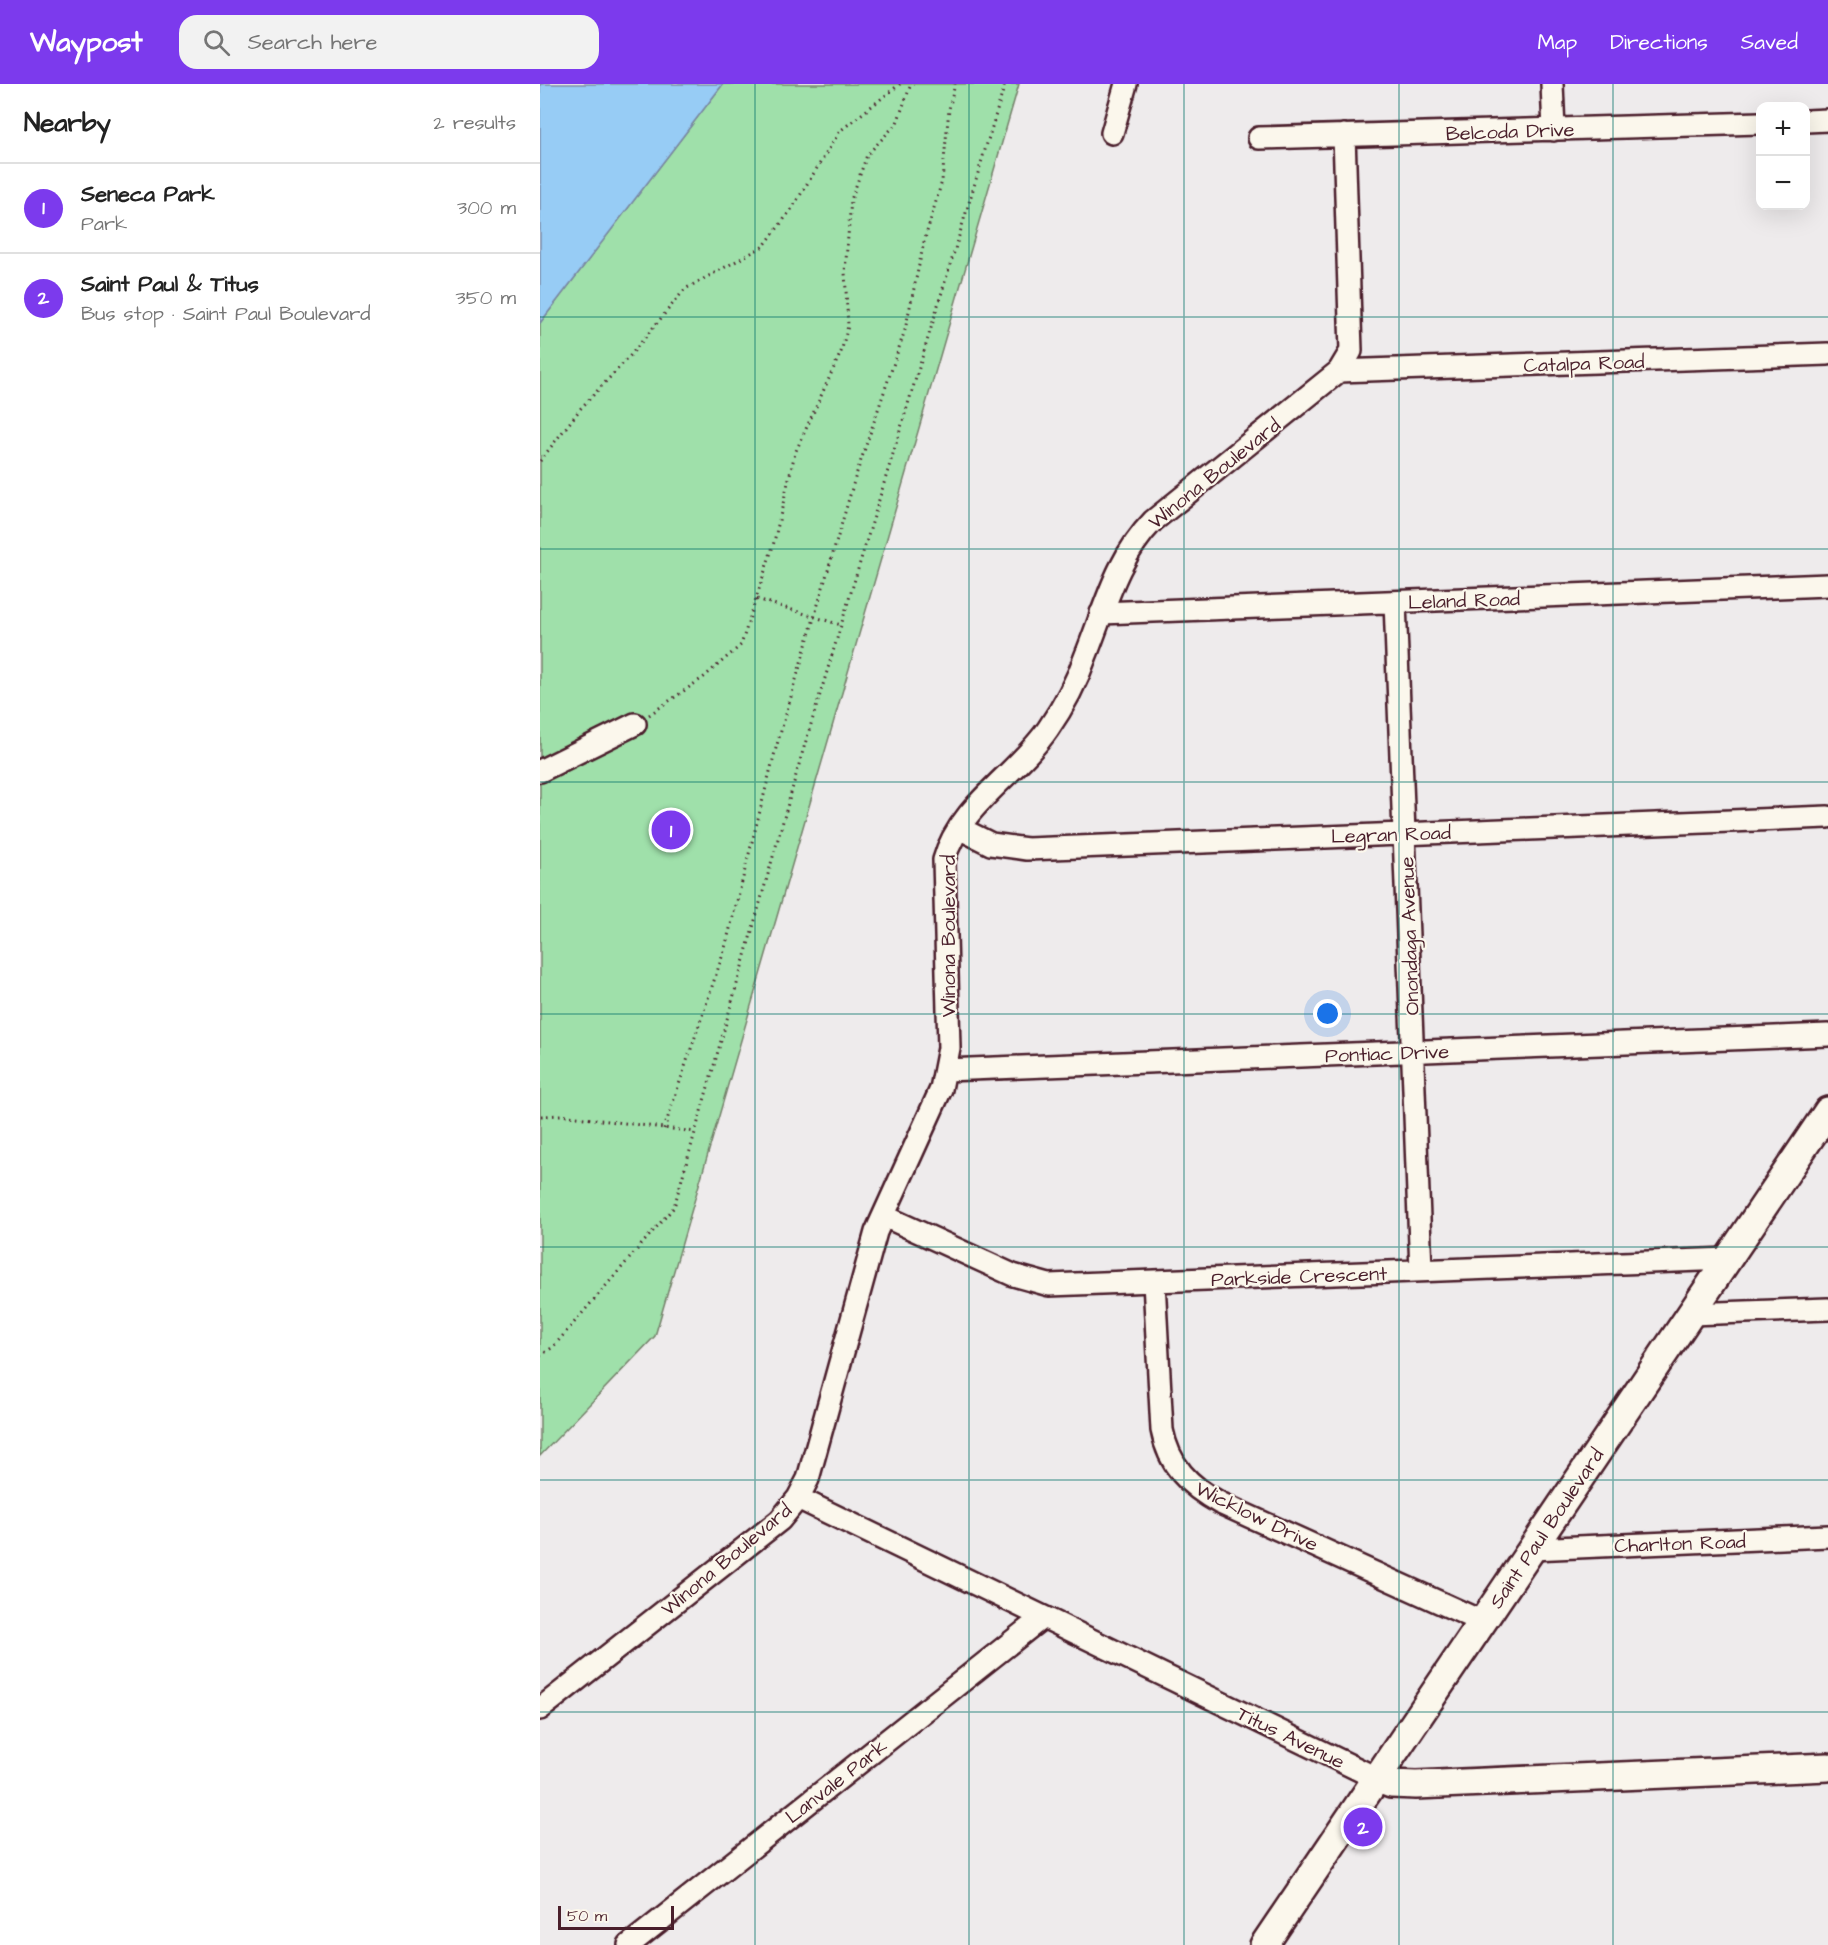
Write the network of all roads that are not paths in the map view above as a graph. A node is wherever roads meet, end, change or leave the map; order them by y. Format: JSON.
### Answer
{"nodes":[{"id":1,"x":1126,"y":84,"type":"edge"},
{"id":2,"x":1552,"y":84,"type":"edge"},
{"id":3,"x":1828,"y":120,"type":"edge"},
{"id":4,"x":1810,"y":121,"type":"edge"},
{"id":5,"x":1756,"y":123,"type":"edge"},
{"id":6,"x":1554,"y":130,"type":"junction"},
{"id":7,"x":1112,"y":134,"type":"dead end"},
{"id":8,"x":1344,"y":135,"type":"junction"},
{"id":9,"x":1259,"y":138,"type":"dead end"},
{"id":10,"x":1828,"y":354,"type":"edge"},
{"id":11,"x":1339,"y":371,"type":"junction"},
{"id":12,"x":1828,"y":585,"type":"edge"},
{"id":13,"x":1395,"y":602,"type":"junction"},
{"id":14,"x":1101,"y":613,"type":"junction"},
{"id":15,"x":635,"y":724,"type":"road end"},
{"id":16,"x":540,"y":771,"type":"edge"},
{"id":17,"x":1828,"y":817,"type":"edge"},
{"id":18,"x":959,"y":828,"type":"junction"},
{"id":19,"x":1405,"y":834,"type":"junction"},
{"id":20,"x":1828,"y":1035,"type":"edge"},
{"id":21,"x":1414,"y":1052,"type":"junction"},
{"id":22,"x":946,"y":1070,"type":"junction"},
{"id":23,"x":1828,"y":1111,"type":"edge"},
{"id":24,"x":884,"y":1216,"type":"junction"},
{"id":25,"x":1728,"y":1258,"type":"junction"},
{"id":26,"x":1421,"y":1270,"type":"junction"},
{"id":27,"x":1154,"y":1282,"type":"junction"},
{"id":28,"x":1828,"y":1309,"type":"edge"},
{"id":29,"x":1690,"y":1314,"type":"junction"},
{"id":30,"x":798,"y":1498,"type":"junction"},
{"id":31,"x":1828,"y":1536,"type":"edge"},
{"id":32,"x":1532,"y":1549,"type":"junction"},
{"id":33,"x":1043,"y":1617,"type":"junction"},
{"id":34,"x":1483,"y":1622,"type":"junction"},
{"id":35,"x":540,"y":1709,"type":"edge"},
{"id":36,"x":1828,"y":1767,"type":"edge"},
{"id":37,"x":1378,"y":1779,"type":"junction"},
{"id":38,"x":629,"y":1945,"type":"edge"},
{"id":39,"x":1264,"y":1945,"type":"edge"}],
"edges":[{"from":1,"to":7,"type":"street"},
{"from":2,"to":6,"type":"street"},
{"from":3,"to":4,"type":"street"},
{"from":5,"to":6,"type":"street","name":"Belcoda Drive"},
{"from":6,"to":8,"type":"street","name":"Belcoda Drive"},
{"from":8,"to":9,"type":"street","name":"Belcoda Drive"},
{"from":8,"to":11,"type":"street","name":"Winona Boulevard"},
{"from":10,"to":11,"type":"street","name":"Catalpa Road"},
{"from":11,"to":14,"type":"street","name":"Winona Boulevard"},
{"from":12,"to":13,"type":"street","name":"Leland Road"},
{"from":13,"to":14,"type":"street","name":"Leland Road"},
{"from":13,"to":19,"type":"street","name":"Onondaga Avenue"},
{"from":14,"to":18,"type":"street","name":"Winona Boulevard"},
{"from":15,"to":16,"type":"street"},
{"from":17,"to":19,"type":"street","name":"Legran Road"},
{"from":18,"to":19,"type":"street","name":"Legran Road"},
{"from":18,"to":22,"type":"street","name":"Winona Boulevard"},
{"from":19,"to":21,"type":"street","name":"Onondaga Avenue"},
{"from":20,"to":21,"type":"street","name":"Pontiac Drive"},
{"from":21,"to":22,"type":"street","name":"Pontiac Drive"},
{"from":21,"to":26,"type":"street","name":"Onondaga Avenue"},
{"from":22,"to":24,"type":"street","name":"Winona Boulevard"},
{"from":23,"to":25,"type":"main road","name":"Saint Paul Boulevard"},
{"from":24,"to":27,"type":"street","name":"Parkside Crescent"},
{"from":24,"to":30,"type":"street","name":"Winona Boulevard"},
{"from":25,"to":26,"type":"street","name":"Parkside Crescent"},
{"from":25,"to":29,"type":"main road","name":"Saint Paul Boulevard"},
{"from":26,"to":27,"type":"street","name":"Parkside Crescent"},
{"from":27,"to":34,"type":"street","name":"Wicklow Drive"},
{"from":28,"to":29,"type":"street"},
{"from":29,"to":32,"type":"main road","name":"Saint Paul Boulevard"},
{"from":30,"to":33,"type":"street","name":"Titus Avenue"},
{"from":30,"to":35,"type":"street","name":"Winona Boulevard"},
{"from":31,"to":32,"type":"street","name":"Charlton Road"},
{"from":32,"to":34,"type":"main road","name":"Saint Paul Boulevard"},
{"from":33,"to":37,"type":"street","name":"Titus Avenue"},
{"from":33,"to":38,"type":"street","name":"Lanvale Park"},
{"from":34,"to":37,"type":"main road","name":"Saint Paul Boulevard"},
{"from":36,"to":37,"type":"main road","name":"Titus Avenue"},
{"from":37,"to":39,"type":"main road","name":"Saint Paul Boulevard"}]}
